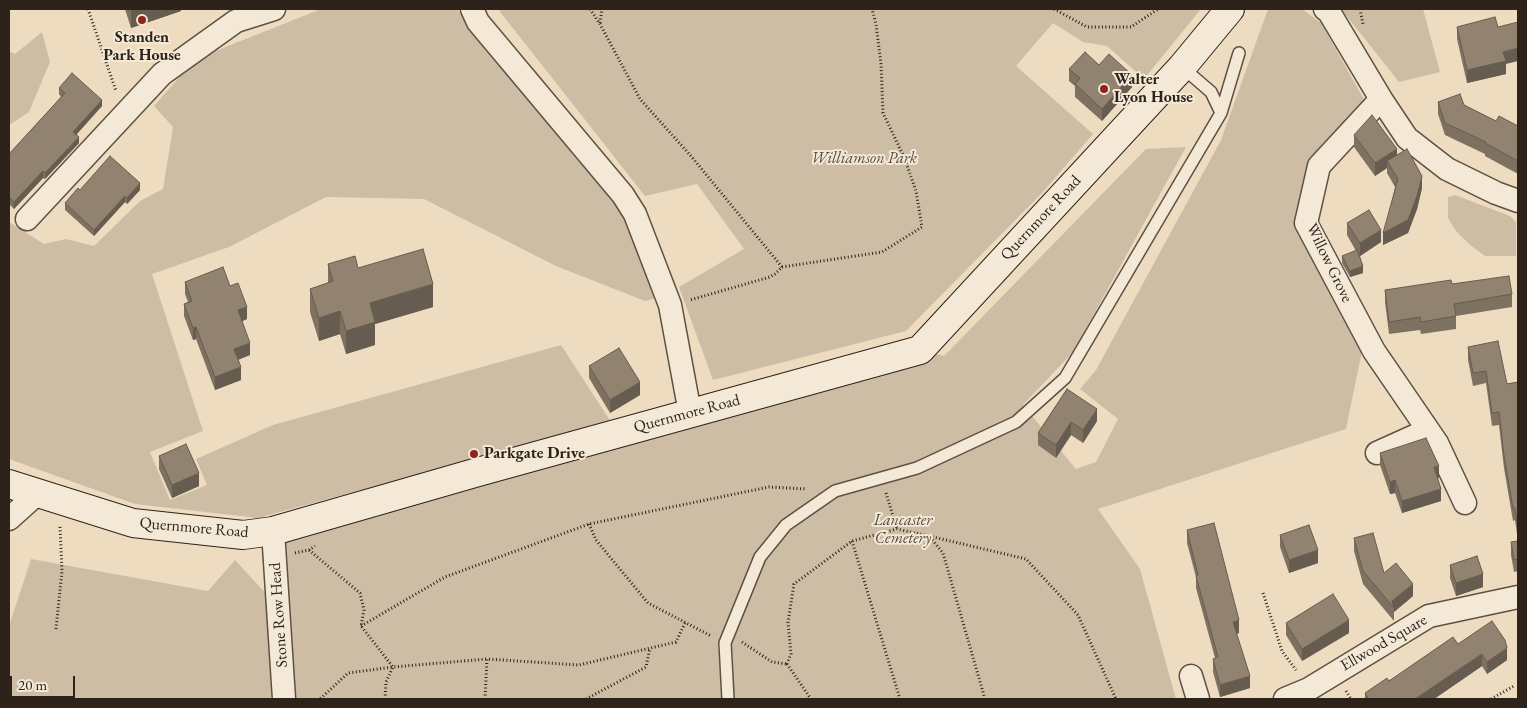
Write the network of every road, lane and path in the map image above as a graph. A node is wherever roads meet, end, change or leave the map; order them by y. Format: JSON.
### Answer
{"nodes":[{"id":1,"x":88,"y":9,"type":"edge"},
{"id":2,"x":274,"y":9,"type":"edge"},
{"id":3,"x":472,"y":9,"type":"edge"},
{"id":4,"x":590,"y":9,"type":"edge"},
{"id":5,"x":602,"y":9,"type":"edge"},
{"id":6,"x":872,"y":9,"type":"edge"},
{"id":7,"x":1054,"y":9,"type":"edge"},
{"id":8,"x":1158,"y":9,"type":"edge"},
{"id":9,"x":1230,"y":9,"type":"edge"},
{"id":10,"x":1325,"y":9,"type":"edge"},
{"id":11,"x":230,"y":15,"type":"edge"},
{"id":12,"x":600,"y":24,"type":"junction"},
{"id":13,"x":1239,"y":53,"type":"dead end"},
{"id":14,"x":1182,"y":67,"type":"junction"},
{"id":15,"x":1381,"y":99,"type":"junction"},
{"id":16,"x":1221,"y":113,"type":"junction"},
{"id":17,"x":124,"y":114,"type":"junction"},
{"id":18,"x":1518,"y":201,"type":"edge"},
{"id":19,"x":27,"y":219,"type":"dead end"},
{"id":20,"x":782,"y":267,"type":"junction"},
{"id":21,"x":670,"y":305,"type":"junction"},
{"id":22,"x":690,"y":413,"type":"junction"},
{"id":23,"x":1428,"y":430,"type":"junction"},
{"id":24,"x":1377,"y":452,"type":"dead end"},
{"id":25,"x":9,"y":484,"type":"edge"},
{"id":26,"x":885,"y":490,"type":"dead end"},
{"id":27,"x":835,"y":491,"type":"junction"},
{"id":28,"x":49,"y":497,"type":"junction"},
{"id":29,"x":1465,"y":503,"type":"dead end"},
{"id":30,"x":9,"y":519,"type":"edge"},
{"id":31,"x":589,"y":524,"type":"junction"},
{"id":32,"x":897,"y":529,"type":"junction"},
{"id":33,"x":273,"y":531,"type":"junction"},
{"id":34,"x":929,"y":536,"type":"junction"},
{"id":35,"x":852,"y":541,"type":"junction"},
{"id":36,"x":309,"y":550,"type":"dead end"},
{"id":37,"x":1263,"y":593,"type":"dead end"},
{"id":38,"x":1518,"y":597,"type":"edge"},
{"id":39,"x":685,"y":623,"type":"junction"},
{"id":40,"x":361,"y":626,"type":"junction"},
{"id":41,"x":56,"y":629,"type":"dead end"},
{"id":42,"x":727,"y":638,"type":"junction"},
{"id":43,"x":650,"y":648,"type":"junction"},
{"id":44,"x":487,"y":659,"type":"junction"},
{"id":45,"x":787,"y":664,"type":"junction"},
{"id":46,"x":393,"y":667,"type":"junction"},
{"id":47,"x":1191,"y":676,"type":"dead end"},
{"id":48,"x":1514,"y":686,"type":"dead end"},
{"id":49,"x":1309,"y":690,"type":"junction"},
{"id":50,"x":284,"y":699,"type":"edge"},
{"id":51,"x":320,"y":699,"type":"edge"},
{"id":52,"x":385,"y":699,"type":"edge"},
{"id":53,"x":485,"y":699,"type":"edge"},
{"id":54,"x":586,"y":699,"type":"edge"},
{"id":55,"x":728,"y":699,"type":"edge"},
{"id":56,"x":811,"y":699,"type":"edge"},
{"id":57,"x":900,"y":699,"type":"edge"},
{"id":58,"x":985,"y":699,"type":"edge"},
{"id":59,"x":1116,"y":699,"type":"edge"},
{"id":60,"x":1198,"y":699,"type":"edge"},
{"id":61,"x":1285,"y":699,"type":"edge"},
{"id":62,"x":1491,"y":699,"type":"edge"}],
"edges":[{"from":1,"to":17,"type":"path"},
{"from":2,"to":11,"type":"street"},
{"from":3,"to":21,"type":"street"},
{"from":4,"to":12,"type":"path"},
{"from":5,"to":12,"type":"path"},
{"from":6,"to":20,"type":"path"},
{"from":7,"to":8,"type":"path"},
{"from":9,"to":14,"type":"street","name":"Quernmore Road"},
{"from":10,"to":15,"type":"street"},
{"from":11,"to":17,"type":"street"},
{"from":12,"to":20,"type":"path"},
{"from":13,"to":16,"type":"lane"},
{"from":14,"to":16,"type":"lane"},
{"from":14,"to":22,"type":"street","name":"Quernmore Road"},
{"from":15,"to":18,"type":"street"},
{"from":15,"to":23,"type":"street","name":"Willow Grove"},
{"from":16,"to":27,"type":"lane"},
{"from":17,"to":19,"type":"street"},
{"from":20,"to":21,"type":"path"},
{"from":21,"to":22,"type":"street"},
{"from":22,"to":33,"type":"street","name":"Quernmore Road"},
{"from":23,"to":24,"type":"street"},
{"from":23,"to":29,"type":"street","name":"Willow Grove"},
{"from":25,"to":28,"type":"street","name":"Quernmore Road"},
{"from":26,"to":32,"type":"path"},
{"from":27,"to":31,"type":"path"},
{"from":27,"to":42,"type":"lane"},
{"from":28,"to":30,"type":"street"},
{"from":28,"to":33,"type":"street","name":"Quernmore Road"},
{"from":28,"to":41,"type":"path"},
{"from":31,"to":39,"type":"path"},
{"from":31,"to":40,"type":"path"},
{"from":32,"to":34,"type":"path"},
{"from":32,"to":35,"type":"path"},
{"from":33,"to":50,"type":"street","name":"Stone Row Head"},
{"from":34,"to":58,"type":"path"},
{"from":34,"to":59,"type":"path"},
{"from":35,"to":45,"type":"path"},
{"from":35,"to":57,"type":"path"},
{"from":36,"to":40,"type":"path"},
{"from":37,"to":49,"type":"path"},
{"from":38,"to":49,"type":"street","name":"Ellwood Square"},
{"from":39,"to":42,"type":"path"},
{"from":39,"to":43,"type":"path"},
{"from":40,"to":46,"type":"path"},
{"from":42,"to":45,"type":"path"},
{"from":42,"to":55,"type":"lane"},
{"from":43,"to":44,"type":"path"},
{"from":43,"to":54,"type":"path"},
{"from":44,"to":46,"type":"path"},
{"from":44,"to":53,"type":"path"},
{"from":45,"to":56,"type":"path"},
{"from":46,"to":51,"type":"path"},
{"from":46,"to":52,"type":"path"},
{"from":47,"to":60,"type":"street"},
{"from":48,"to":62,"type":"path"},
{"from":49,"to":61,"type":"street","name":"Ellwood Square"}]}
